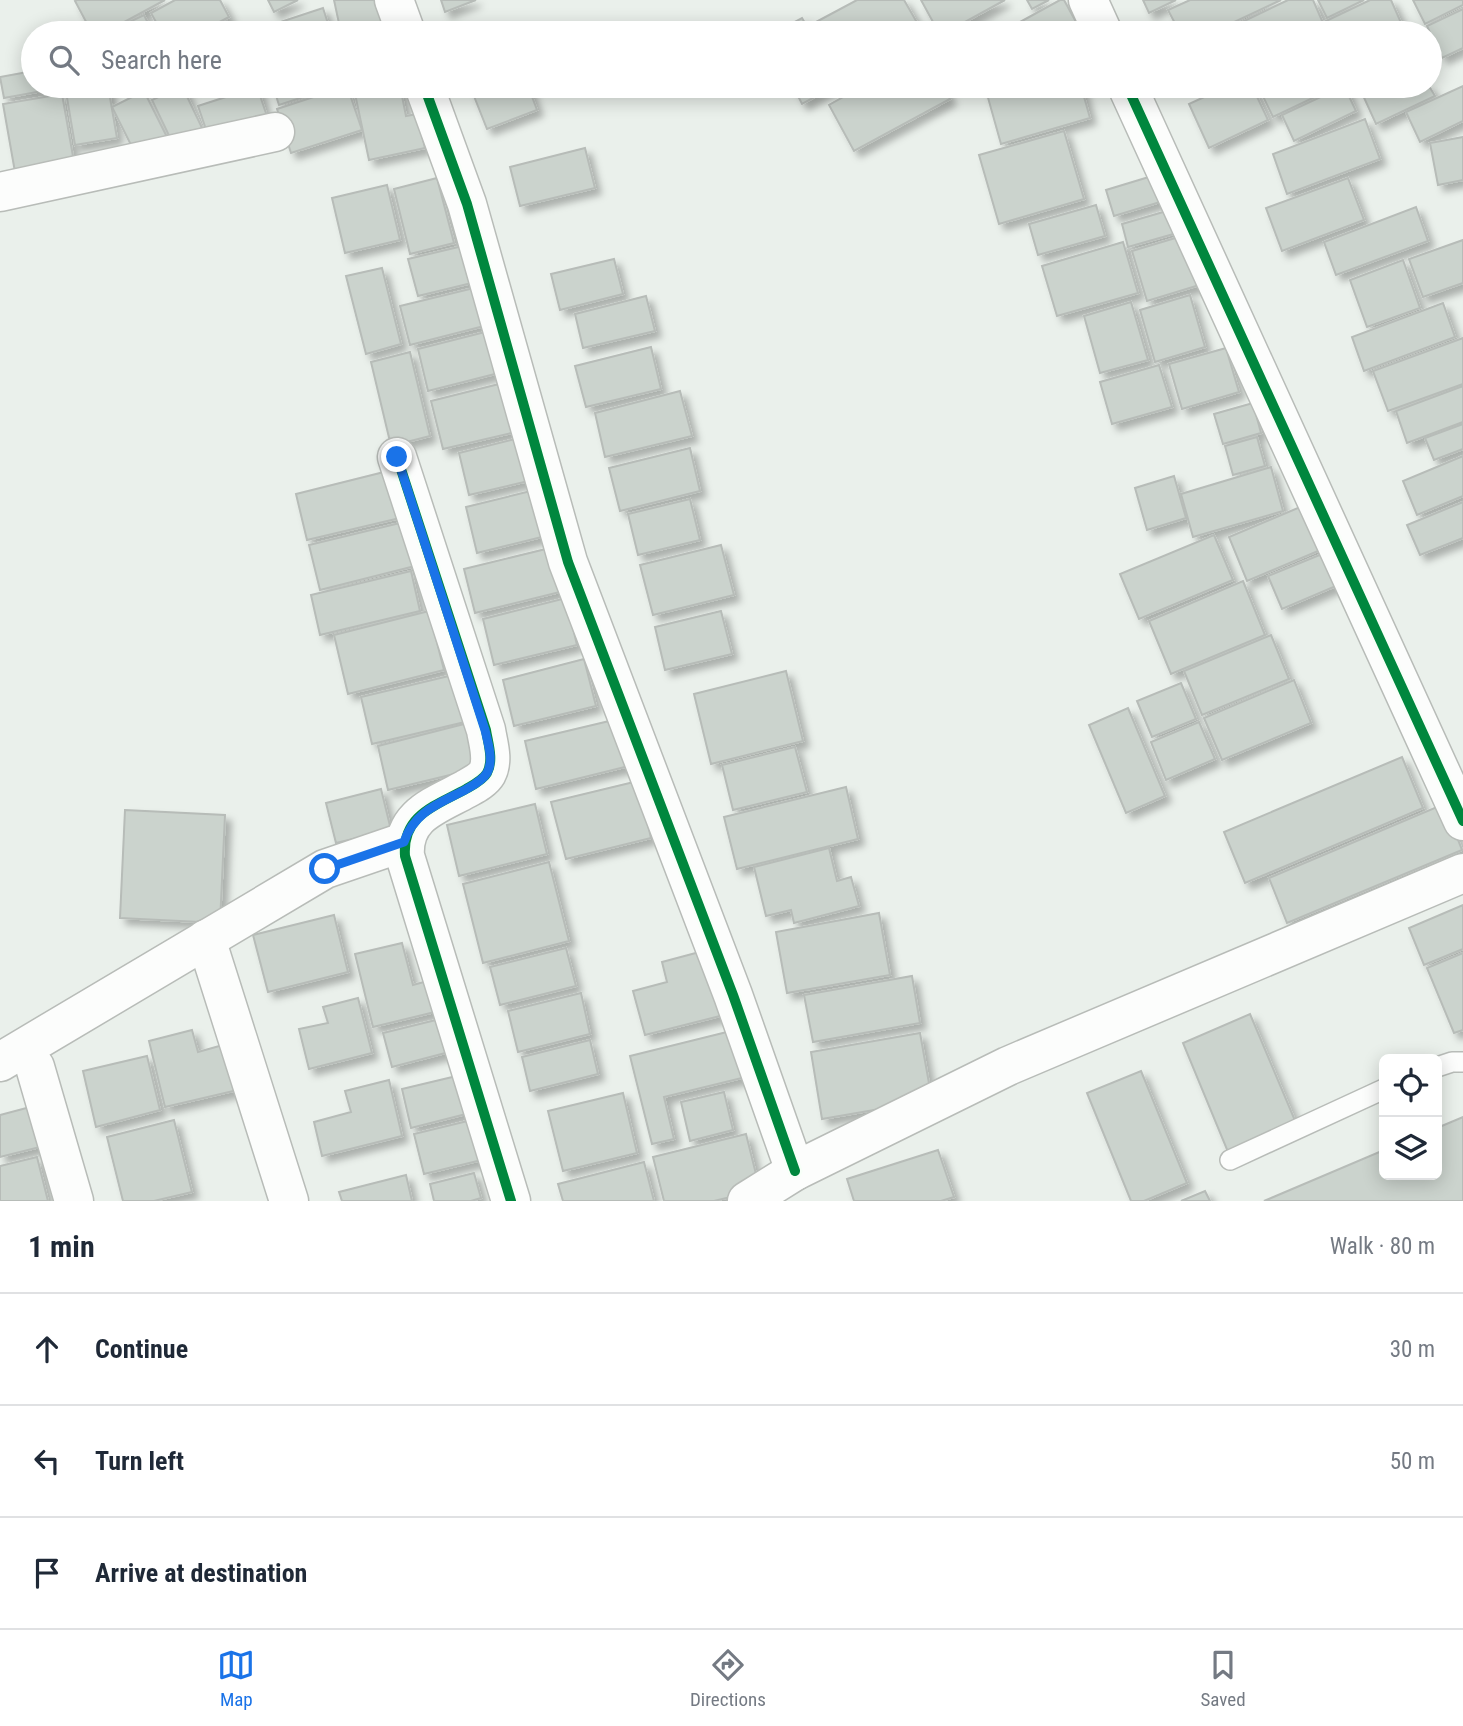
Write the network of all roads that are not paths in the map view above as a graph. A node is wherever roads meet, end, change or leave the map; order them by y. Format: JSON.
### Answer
{"nodes":[{"id":1,"x":394,"y":0,"type":"edge"},
{"id":2,"x":1088,"y":0,"type":"edge"},
{"id":3,"x":402,"y":21,"type":"edge"},
{"id":4,"x":1098,"y":21,"type":"edge"},
{"id":5,"x":428,"y":98,"type":"edge"},
{"id":6,"x":1132,"y":98,"type":"edge"},
{"id":7,"x":275,"y":132,"type":"dead end"},
{"id":8,"x":0,"y":192,"type":"edge"},
{"id":9,"x":397,"y":457,"type":"dead end"},
{"id":10,"x":1463,"y":821,"type":"edge"},
{"id":11,"x":404,"y":842,"type":"junction"},
{"id":12,"x":1463,"y":873,"type":"edge"},
{"id":13,"x":206,"y":939,"type":"junction"},
{"id":14,"x":1463,"y":1062,"type":"edge"},
{"id":15,"x":18,"y":1064,"type":"edge"},
{"id":16,"x":1442,"y":1065,"type":"edge"},
{"id":17,"x":1379,"y":1091,"type":"edge"},
{"id":18,"x":1230,"y":1160,"type":"dead end"},
{"id":19,"x":795,"y":1171,"type":"junction"},
{"id":20,"x":74,"y":1201,"type":"edge"},
{"id":21,"x":289,"y":1201,"type":"edge"},
{"id":22,"x":511,"y":1201,"type":"edge"},
{"id":23,"x":747,"y":1201,"type":"edge"}],
"edges":[{"from":1,"to":3,"type":"street"},
{"from":2,"to":4,"type":"street"},
{"from":5,"to":19,"type":"street"},
{"from":6,"to":10,"type":"street"},
{"from":7,"to":8,"type":"street"},
{"from":9,"to":11,"type":"street"},
{"from":11,"to":13,"type":"street"},
{"from":11,"to":22,"type":"street"},
{"from":12,"to":19,"type":"street"},
{"from":13,"to":15,"type":"street"},
{"from":13,"to":21,"type":"street"},
{"from":14,"to":16,"type":"lane"},
{"from":15,"to":20,"type":"street"},
{"from":17,"to":18,"type":"lane"},
{"from":19,"to":23,"type":"street"}]}
